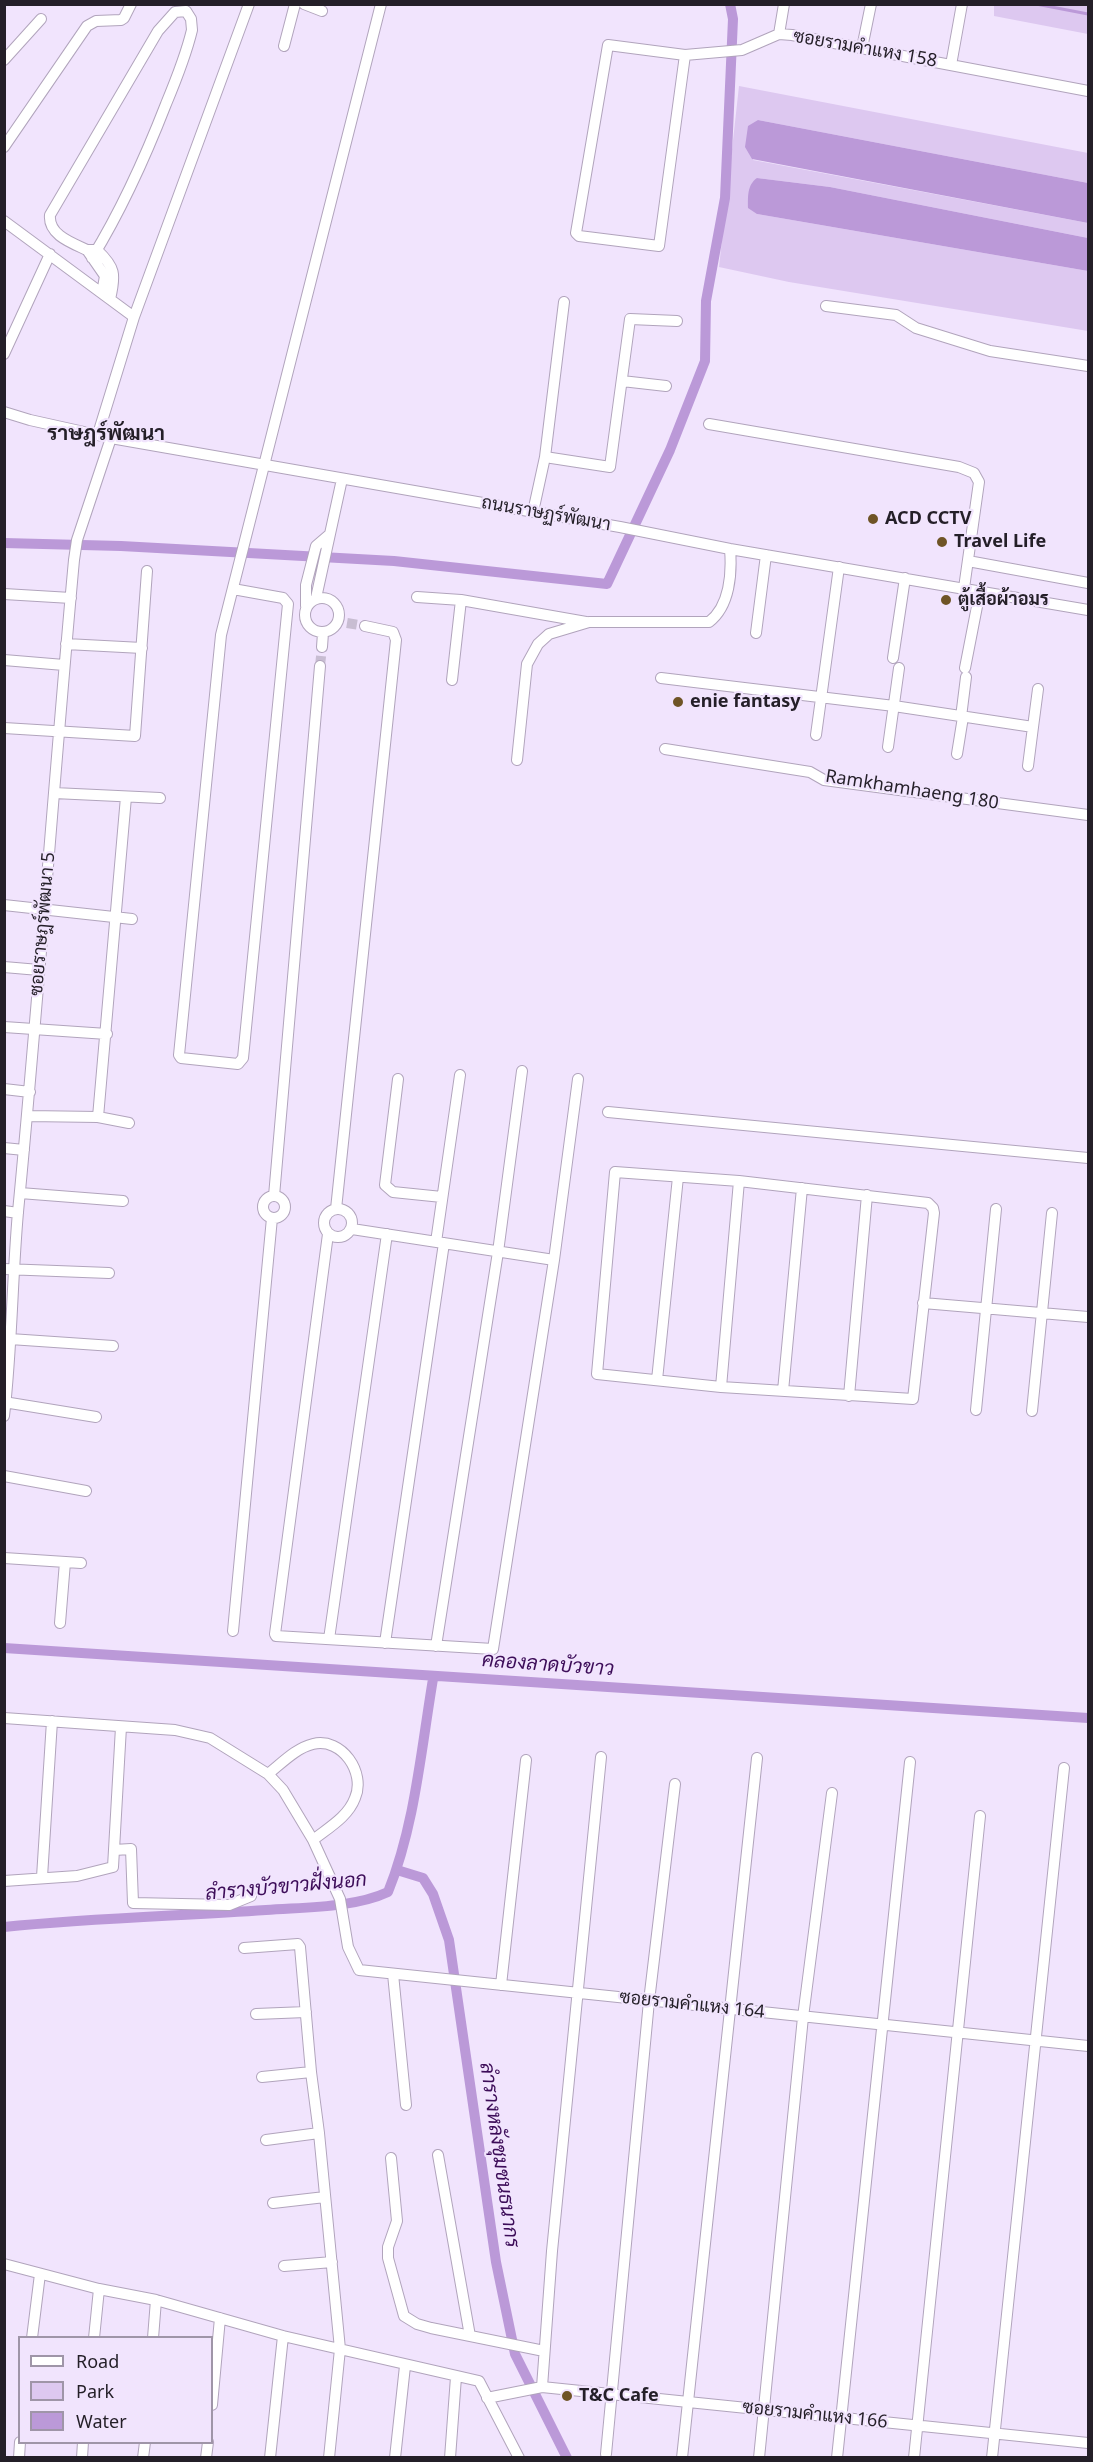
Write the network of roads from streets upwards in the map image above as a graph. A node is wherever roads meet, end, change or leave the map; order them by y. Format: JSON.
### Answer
{"nodes":[{"id":1,"x":131,"y":4,"type":"edge"},
{"id":2,"x":249,"y":4,"type":"edge"},
{"id":3,"x":295,"y":4,"type":"edge"},
{"id":4,"x":304,"y":4,"type":"edge"},
{"id":5,"x":381,"y":4,"type":"edge"},
{"id":6,"x":784,"y":4,"type":"edge"},
{"id":7,"x":871,"y":4,"type":"edge"},
{"id":8,"x":962,"y":4,"type":"edge"},
{"id":9,"x":187,"y":8,"type":"edge"},
{"id":10,"x":322,"y":11,"type":"dead end"},
{"id":11,"x":41,"y":19,"type":"dead end"},
{"id":12,"x":779,"y":34,"type":"junction"},
{"id":13,"x":284,"y":46,"type":"dead end"},
{"id":14,"x":862,"y":48,"type":"junction"},
{"id":15,"x":684,"y":55,"type":"junction"},
{"id":16,"x":4,"y":60,"type":"edge"},
{"id":17,"x":951,"y":65,"type":"junction"},
{"id":18,"x":1089,"y":91,"type":"edge"},
{"id":19,"x":4,"y":147,"type":"edge"},
{"id":20,"x":4,"y":221,"type":"edge"},
{"id":21,"x":92,"y":253,"type":"junction"},
{"id":22,"x":50,"y":254,"type":"junction"},
{"id":23,"x":106,"y":296,"type":"junction"},
{"id":24,"x":564,"y":302,"type":"dead end"},
{"id":25,"x":826,"y":306,"type":"dead end"},
{"id":26,"x":134,"y":317,"type":"junction"},
{"id":27,"x":677,"y":321,"type":"dead end"},
{"id":28,"x":4,"y":354,"type":"edge"},
{"id":29,"x":1089,"y":366,"type":"edge"},
{"id":30,"x":622,"y":381,"type":"junction"},
{"id":31,"x":666,"y":386,"type":"dead end"},
{"id":32,"x":4,"y":412,"type":"edge"},
{"id":33,"x":709,"y":424,"type":"dead end"},
{"id":34,"x":98,"y":434,"type":"junction"},
{"id":35,"x":111,"y":438,"type":"junction"},
{"id":36,"x":544,"y":457,"type":"junction"},
{"id":37,"x":266,"y":465,"type":"junction"},
{"id":38,"x":342,"y":479,"type":"junction"},
{"id":39,"x":533,"y":512,"type":"junction"},
{"id":40,"x":329,"y":539,"type":"junction"},
{"id":41,"x":730,"y":549,"type":"junction"},
{"id":42,"x":766,"y":555,"type":"junction"},
{"id":43,"x":968,"y":561,"type":"junction"},
{"id":44,"x":839,"y":567,"type":"junction"},
{"id":45,"x":147,"y":571,"type":"dead end"},
{"id":46,"x":905,"y":578,"type":"junction"},
{"id":47,"x":1089,"y":583,"type":"edge"},
{"id":48,"x":964,"y":588,"type":"junction"},
{"id":49,"x":233,"y":589,"type":"junction"},
{"id":50,"x":980,"y":591,"type":"junction"},
{"id":51,"x":4,"y":594,"type":"edge"},
{"id":52,"x":417,"y":597,"type":"dead end"},
{"id":53,"x":71,"y":598,"type":"junction"},
{"id":54,"x":316,"y":598,"type":"junction"},
{"id":55,"x":461,"y":600,"type":"junction"},
{"id":56,"x":306,"y":606,"type":"junction"},
{"id":57,"x":1089,"y":610,"type":"edge"},
{"id":58,"x":589,"y":622,"type":"junction"},
{"id":59,"x":365,"y":626,"type":"tunnel mouth"},
{"id":60,"x":323,"y":633,"type":"junction"},
{"id":61,"x":756,"y":633,"type":"dead end"},
{"id":62,"x":66,"y":644,"type":"junction"},
{"id":63,"x":322,"y":647,"type":"tunnel mouth"},
{"id":64,"x":142,"y":648,"type":"junction"},
{"id":65,"x":893,"y":658,"type":"dead end"},
{"id":66,"x":4,"y":660,"type":"edge"},
{"id":67,"x":64,"y":665,"type":"junction"},
{"id":68,"x":320,"y":666,"type":"tunnel mouth"},
{"id":69,"x":899,"y":668,"type":"dead end"},
{"id":70,"x":661,"y":678,"type":"dead end"},
{"id":71,"x":452,"y":680,"type":"dead end"},
{"id":72,"x":1038,"y":689,"type":"dead end"},
{"id":73,"x":820,"y":697,"type":"junction"},
{"id":74,"x":894,"y":706,"type":"junction"},
{"id":75,"x":962,"y":717,"type":"junction"},
{"id":76,"x":1032,"y":727,"type":"junction"},
{"id":77,"x":4,"y":729,"type":"edge"},
{"id":78,"x":58,"y":732,"type":"junction"},
{"id":79,"x":816,"y":735,"type":"dead end"},
{"id":80,"x":888,"y":747,"type":"dead end"},
{"id":81,"x":665,"y":749,"type":"dead end"},
{"id":82,"x":957,"y":753,"type":"dead end"},
{"id":83,"x":517,"y":760,"type":"dead end"},
{"id":84,"x":1028,"y":766,"type":"dead end"},
{"id":85,"x":54,"y":792,"type":"junction"},
{"id":86,"x":126,"y":797,"type":"junction"},
{"id":87,"x":160,"y":798,"type":"dead end"},
{"id":88,"x":1089,"y":815,"type":"edge"},
{"id":89,"x":4,"y":905,"type":"edge"},
{"id":90,"x":44,"y":911,"type":"junction"},
{"id":91,"x":117,"y":917,"type":"junction"},
{"id":92,"x":132,"y":919,"type":"dead end"},
{"id":93,"x":4,"y":967,"type":"edge"},
{"id":94,"x":39,"y":970,"type":"junction"},
{"id":95,"x":4,"y":1027,"type":"edge"},
{"id":96,"x":34,"y":1030,"type":"junction"},
{"id":97,"x":107,"y":1034,"type":"junction"},
{"id":98,"x":522,"y":1071,"type":"dead end"},
{"id":99,"x":460,"y":1075,"type":"dead end"},
{"id":100,"x":578,"y":1078,"type":"dead end"},
{"id":101,"x":398,"y":1079,"type":"dead end"},
{"id":102,"x":4,"y":1089,"type":"edge"},
{"id":103,"x":30,"y":1092,"type":"junction"},
{"id":104,"x":608,"y":1112,"type":"dead end"},
{"id":105,"x":28,"y":1116,"type":"junction"},
{"id":106,"x":98,"y":1117,"type":"junction"},
{"id":107,"x":129,"y":1123,"type":"dead end"},
{"id":108,"x":4,"y":1148,"type":"edge"},
{"id":109,"x":24,"y":1150,"type":"junction"},
{"id":110,"x":1089,"y":1158,"type":"edge"},
{"id":111,"x":678,"y":1177,"type":"junction"},
{"id":112,"x":739,"y":1181,"type":"junction"},
{"id":113,"x":802,"y":1188,"type":"junction"},
{"id":114,"x":20,"y":1193,"type":"junction"},
{"id":115,"x":867,"y":1195,"type":"junction"},
{"id":116,"x":442,"y":1197,"type":"junction"},
{"id":117,"x":123,"y":1201,"type":"dead end"},
{"id":118,"x":336,"y":1209,"type":"junction"},
{"id":119,"x":996,"y":1209,"type":"dead end"},
{"id":120,"x":4,"y":1212,"type":"edge"},
{"id":121,"x":18,"y":1213,"type":"junction"},
{"id":122,"x":1052,"y":1213,"type":"dead end"},
{"id":123,"x":352,"y":1229,"type":"junction"},
{"id":124,"x":328,"y":1234,"type":"junction"},
{"id":125,"x":387,"y":1234,"type":"junction"},
{"id":126,"x":440,"y":1243,"type":"junction"},
{"id":127,"x":498,"y":1252,"type":"junction"},
{"id":128,"x":554,"y":1260,"type":"junction"},
{"id":129,"x":10,"y":1269,"type":"edge"},
{"id":130,"x":109,"y":1273,"type":"dead end"},
{"id":131,"x":923,"y":1303,"type":"junction"},
{"id":132,"x":986,"y":1309,"type":"junction"},
{"id":133,"x":1042,"y":1312,"type":"junction"},
{"id":134,"x":1089,"y":1317,"type":"edge"},
{"id":135,"x":8,"y":1332,"type":"edge"},
{"id":136,"x":113,"y":1346,"type":"dead end"},
{"id":137,"x":657,"y":1380,"type":"junction"},
{"id":138,"x":721,"y":1387,"type":"junction"},
{"id":139,"x":783,"y":1391,"type":"junction"},
{"id":140,"x":849,"y":1396,"type":"junction"},
{"id":141,"x":5,"y":1402,"type":"edge"},
{"id":142,"x":976,"y":1410,"type":"dead end"},
{"id":143,"x":1032,"y":1411,"type":"dead end"},
{"id":144,"x":4,"y":1416,"type":"edge"},
{"id":145,"x":96,"y":1417,"type":"dead end"},
{"id":146,"x":4,"y":1476,"type":"edge"},
{"id":147,"x":86,"y":1491,"type":"dead end"},
{"id":148,"x":4,"y":1558,"type":"edge"},
{"id":149,"x":65,"y":1562,"type":"junction"},
{"id":150,"x":81,"y":1563,"type":"dead end"},
{"id":151,"x":60,"y":1623,"type":"dead end"},
{"id":152,"x":233,"y":1631,"type":"dead end"},
{"id":153,"x":329,"y":1639,"type":"junction"},
{"id":154,"x":385,"y":1642,"type":"junction"},
{"id":155,"x":436,"y":1646,"type":"junction"},
{"id":156,"x":4,"y":1718,"type":"edge"},
{"id":157,"x":52,"y":1721,"type":"junction"},
{"id":158,"x":121,"y":1727,"type":"junction"},
{"id":159,"x":601,"y":1757,"type":"dead end"},
{"id":160,"x":757,"y":1758,"type":"dead end"},
{"id":161,"x":526,"y":1760,"type":"dead end"},
{"id":162,"x":910,"y":1762,"type":"dead end"},
{"id":163,"x":1064,"y":1768,"type":"dead end"},
{"id":164,"x":267,"y":1774,"type":"junction"},
{"id":165,"x":675,"y":1784,"type":"dead end"},
{"id":166,"x":832,"y":1793,"type":"dead end"},
{"id":167,"x":980,"y":1816,"type":"dead end"},
{"id":168,"x":313,"y":1840,"type":"junction"},
{"id":169,"x":114,"y":1850,"type":"junction"},
{"id":170,"x":42,"y":1877,"type":"junction"},
{"id":171,"x":4,"y":1881,"type":"edge"},
{"id":172,"x":251,"y":1896,"type":"dead end"},
{"id":173,"x":244,"y":1948,"type":"dead end"},
{"id":174,"x":393,"y":1974,"type":"junction"},
{"id":175,"x":501,"y":1985,"type":"junction"},
{"id":176,"x":577,"y":1993,"type":"junction"},
{"id":177,"x":649,"y":2001,"type":"junction"},
{"id":178,"x":730,"y":2009,"type":"junction"},
{"id":179,"x":306,"y":2012,"type":"junction"},
{"id":180,"x":256,"y":2014,"type":"dead end"},
{"id":181,"x":803,"y":2017,"type":"junction"},
{"id":182,"x":882,"y":2025,"type":"junction"},
{"id":183,"x":958,"y":2033,"type":"junction"},
{"id":184,"x":1036,"y":2041,"type":"junction"},
{"id":185,"x":1089,"y":2046,"type":"edge"},
{"id":186,"x":310,"y":2072,"type":"junction"},
{"id":187,"x":262,"y":2077,"type":"dead end"},
{"id":188,"x":406,"y":2105,"type":"dead end"},
{"id":189,"x":319,"y":2133,"type":"junction"},
{"id":190,"x":266,"y":2140,"type":"dead end"},
{"id":191,"x":438,"y":2155,"type":"dead end"},
{"id":192,"x":391,"y":2158,"type":"dead end"},
{"id":193,"x":326,"y":2197,"type":"junction"},
{"id":194,"x":273,"y":2203,"type":"dead end"},
{"id":195,"x":332,"y":2262,"type":"junction"},
{"id":196,"x":4,"y":2264,"type":"edge"},
{"id":197,"x":284,"y":2266,"type":"dead end"},
{"id":198,"x":40,"y":2274,"type":"junction"},
{"id":199,"x":99,"y":2289,"type":"junction"},
{"id":200,"x":156,"y":2300,"type":"junction"},
{"id":201,"x":220,"y":2318,"type":"junction"},
{"id":202,"x":32,"y":2336,"type":"edge"},
{"id":203,"x":94,"y":2336,"type":"edge"},
{"id":204,"x":153,"y":2336,"type":"edge"},
{"id":205,"x":283,"y":2336,"type":"junction"},
{"id":206,"x":470,"y":2336,"type":"junction"},
{"id":207,"x":340,"y":2349,"type":"junction"},
{"id":208,"x":544,"y":2351,"type":"junction"},
{"id":209,"x":405,"y":2366,"type":"junction"},
{"id":210,"x":456,"y":2377,"type":"junction"},
{"id":211,"x":536,"y":2388,"type":"junction"},
{"id":212,"x":213,"y":2394,"type":"edge"},
{"id":213,"x":613,"y":2395,"type":"junction"},
{"id":214,"x":487,"y":2398,"type":"junction"},
{"id":215,"x":688,"y":2402,"type":"junction"},
{"id":216,"x":765,"y":2410,"type":"junction"},
{"id":217,"x":842,"y":2418,"type":"junction"},
{"id":218,"x":917,"y":2426,"type":"junction"},
{"id":219,"x":994,"y":2433,"type":"junction"},
{"id":220,"x":509,"y":2439,"type":"junction"},
{"id":221,"x":1089,"y":2443,"type":"edge"},
{"id":222,"x":606,"y":2454,"type":"dead end"},
{"id":223,"x":270,"y":2457,"type":"edge"},
{"id":224,"x":329,"y":2457,"type":"edge"},
{"id":225,"x":395,"y":2457,"type":"edge"},
{"id":226,"x":450,"y":2457,"type":"edge"},
{"id":227,"x":508,"y":2457,"type":"edge"},
{"id":228,"x":519,"y":2457,"type":"edge"},
{"id":229,"x":682,"y":2457,"type":"edge"},
{"id":230,"x":759,"y":2457,"type":"edge"},
{"id":231,"x":837,"y":2457,"type":"edge"},
{"id":232,"x":914,"y":2457,"type":"edge"},
{"id":233,"x":992,"y":2457,"type":"edge"}],
"edges":[{"from":1,"to":19,"type":"street"},
{"from":2,"to":26,"type":"street"},
{"from":3,"to":13,"type":"street"},
{"from":4,"to":10,"type":"street"},
{"from":5,"to":37,"type":"street"},
{"from":6,"to":12,"type":"street"},
{"from":7,"to":14,"type":"street"},
{"from":8,"to":17,"type":"street"},
{"from":9,"to":21,"type":"street"},
{"from":9,"to":21,"type":"street"},
{"from":11,"to":16,"type":"street"},
{"from":12,"to":14,"type":"street","name":"ซอยรามคำแหง 158"},
{"from":12,"to":15,"type":"street","name":"ซอยรามคำแหง 158"},
{"from":14,"to":17,"type":"street","name":"ซอยรามคำแหง 158"},
{"from":15,"to":15,"type":"street","name":"ซอยรามคำแหง 158"},
{"from":17,"to":18,"type":"street","name":"ซอยรามคำแหง 158"},
{"from":20,"to":22,"type":"street"},
{"from":21,"to":23,"type":"street"},
{"from":22,"to":23,"type":"street"},
{"from":22,"to":28,"type":"street"},
{"from":23,"to":26,"type":"street"},
{"from":24,"to":36,"type":"street"},
{"from":25,"to":29,"type":"street"},
{"from":26,"to":34,"type":"street"},
{"from":27,"to":30,"type":"street"},
{"from":30,"to":31,"type":"street"},
{"from":30,"to":36,"type":"street"},
{"from":32,"to":34,"type":"street","name":"ถนนราษฏร์พัฒนา"},
{"from":33,"to":43,"type":"street"},
{"from":34,"to":35,"type":"street","name":"ถนนราษฏร์พัฒนา"},
{"from":35,"to":37,"type":"street","name":"ถนนราษฏร์พัฒนา"},
{"from":35,"to":53,"type":"street","name":"ซอยราษฎร์พัฒนา 5"},
{"from":36,"to":39,"type":"street"},
{"from":37,"to":38,"type":"street","name":"ถนนราษฏร์พัฒนา"},
{"from":37,"to":49,"type":"street"},
{"from":38,"to":39,"type":"street","name":"ถนนราษฏร์พัฒนา"},
{"from":38,"to":40,"type":"street"},
{"from":39,"to":41,"type":"street","name":"ถนนราษฏร์พัฒนา"},
{"from":40,"to":54,"type":"street"},
{"from":40,"to":56,"type":"street"},
{"from":41,"to":42,"type":"street","name":"ถนนราษฏร์พัฒนา"},
{"from":41,"to":58,"type":"street"},
{"from":42,"to":44,"type":"street","name":"ถนนราษฏร์พัฒนา"},
{"from":42,"to":61,"type":"street"},
{"from":43,"to":47,"type":"street"},
{"from":43,"to":48,"type":"street"},
{"from":44,"to":46,"type":"street","name":"ถนนราษฏร์พัฒนา"},
{"from":44,"to":73,"type":"street"},
{"from":45,"to":64,"type":"street"},
{"from":46,"to":48,"type":"street","name":"ถนนราษฏร์พัฒนา"},
{"from":46,"to":65,"type":"street"},
{"from":48,"to":50,"type":"street","name":"ถนนราษฏร์พัฒนา"},
{"from":49,"to":49,"type":"street"},
{"from":50,"to":57,"type":"street","name":"ถนนราษฏร์พัฒนา"},
{"from":50,"to":75,"type":"street"},
{"from":51,"to":53,"type":"street"},
{"from":52,"to":55,"type":"street"},
{"from":53,"to":62,"type":"street","name":"ซอยราษฎร์พัฒนา 5"},
{"from":54,"to":56,"type":"street"},
{"from":54,"to":60,"type":"street"},
{"from":55,"to":58,"type":"street"},
{"from":55,"to":71,"type":"street"},
{"from":56,"to":60,"type":"street"},
{"from":58,"to":83,"type":"street"},
{"from":59,"to":118,"type":"street"},
{"from":60,"to":63,"type":"street"},
{"from":62,"to":64,"type":"street"},
{"from":62,"to":67,"type":"street","name":"ซอยราษฎร์พัฒนา 5"},
{"from":64,"to":78,"type":"street"},
{"from":66,"to":67,"type":"street"},
{"from":67,"to":78,"type":"street","name":"ซอยราษฎร์พัฒนา 5"},
{"from":68,"to":152,"type":"street"},
{"from":69,"to":74,"type":"street"},
{"from":70,"to":73,"type":"street"},
{"from":72,"to":76,"type":"street"},
{"from":73,"to":74,"type":"street"},
{"from":73,"to":79,"type":"street"},
{"from":74,"to":75,"type":"street"},
{"from":74,"to":80,"type":"street"},
{"from":75,"to":76,"type":"street"},
{"from":75,"to":82,"type":"street"},
{"from":76,"to":84,"type":"street"},
{"from":77,"to":78,"type":"street"},
{"from":78,"to":85,"type":"street","name":"ซอยราษฎร์พัฒนา 5"},
{"from":81,"to":88,"type":"street","name":"Ramkhamhaeng 180"},
{"from":85,"to":86,"type":"street"},
{"from":85,"to":90,"type":"street","name":"ซอยราษฎร์พัฒนา 5"},
{"from":86,"to":87,"type":"street"},
{"from":86,"to":91,"type":"street"},
{"from":89,"to":90,"type":"street"},
{"from":90,"to":91,"type":"street"},
{"from":90,"to":94,"type":"street","name":"ซอยราษฎร์พัฒนา 5"},
{"from":91,"to":92,"type":"street"},
{"from":91,"to":97,"type":"street"},
{"from":93,"to":94,"type":"street"},
{"from":94,"to":96,"type":"street","name":"ซอยราษฎร์พัฒนา 5"},
{"from":95,"to":96,"type":"street"},
{"from":96,"to":97,"type":"street"},
{"from":96,"to":103,"type":"street","name":"ซอยราษฎร์พัฒนา 5"},
{"from":97,"to":106,"type":"street"},
{"from":98,"to":127,"type":"street"},
{"from":99,"to":116,"type":"street"},
{"from":100,"to":128,"type":"street"},
{"from":101,"to":116,"type":"street"},
{"from":102,"to":103,"type":"street"},
{"from":103,"to":105,"type":"street","name":"ซอยราษฎร์พัฒนา 5"},
{"from":104,"to":110,"type":"street"},
{"from":105,"to":106,"type":"street"},
{"from":105,"to":109,"type":"street","name":"ซอยราษฎร์พัฒนา 5"},
{"from":106,"to":107,"type":"street"},
{"from":108,"to":109,"type":"street"},
{"from":109,"to":114,"type":"street","name":"ซอยราษฎร์พัฒนา 5"},
{"from":111,"to":112,"type":"street"},
{"from":111,"to":137,"type":"street"},
{"from":111,"to":137,"type":"street"},
{"from":112,"to":113,"type":"street"},
{"from":112,"to":138,"type":"street"},
{"from":113,"to":115,"type":"street"},
{"from":113,"to":139,"type":"street"},
{"from":114,"to":117,"type":"street"},
{"from":114,"to":121,"type":"street","name":"ซอยราษฎร์พัฒนา 5"},
{"from":115,"to":131,"type":"street"},
{"from":115,"to":140,"type":"street"},
{"from":116,"to":126,"type":"street"},
{"from":118,"to":123,"type":"street"},
{"from":118,"to":124,"type":"street"},
{"from":119,"to":132,"type":"street"},
{"from":120,"to":121,"type":"street"},
{"from":121,"to":129,"type":"street","name":"ซอยราษฎร์พัฒนา 5"},
{"from":122,"to":133,"type":"street"},
{"from":123,"to":124,"type":"street"},
{"from":123,"to":125,"type":"street"},
{"from":124,"to":153,"type":"street"},
{"from":125,"to":126,"type":"street"},
{"from":125,"to":153,"type":"street"},
{"from":126,"to":127,"type":"street"},
{"from":126,"to":154,"type":"street"},
{"from":127,"to":128,"type":"street"},
{"from":127,"to":155,"type":"street"},
{"from":128,"to":155,"type":"street"},
{"from":129,"to":130,"type":"street"},
{"from":129,"to":135,"type":"street","name":"ซอยราษฎร์พัฒนา 5"},
{"from":131,"to":132,"type":"street"},
{"from":131,"to":140,"type":"street"},
{"from":132,"to":133,"type":"street"},
{"from":132,"to":142,"type":"street"},
{"from":133,"to":134,"type":"street"},
{"from":133,"to":143,"type":"street"},
{"from":135,"to":136,"type":"street"},
{"from":135,"to":141,"type":"street","name":"ซอยราษฎร์พัฒนา 5"},
{"from":137,"to":138,"type":"street"},
{"from":138,"to":139,"type":"street"},
{"from":139,"to":140,"type":"street"},
{"from":141,"to":144,"type":"street","name":"ซอยราษฎร์พัฒนา 5"},
{"from":141,"to":145,"type":"street"},
{"from":146,"to":147,"type":"street"},
{"from":148,"to":149,"type":"street"},
{"from":149,"to":150,"type":"street"},
{"from":149,"to":151,"type":"street"},
{"from":153,"to":154,"type":"street"},
{"from":154,"to":155,"type":"street"},
{"from":156,"to":157,"type":"street"},
{"from":157,"to":158,"type":"street"},
{"from":157,"to":170,"type":"street"},
{"from":158,"to":164,"type":"street"},
{"from":158,"to":169,"type":"street"},
{"from":159,"to":176,"type":"street"},
{"from":160,"to":178,"type":"street"},
{"from":161,"to":175,"type":"street"},
{"from":162,"to":182,"type":"street"},
{"from":163,"to":184,"type":"street"},
{"from":164,"to":168,"type":"street"},
{"from":164,"to":168,"type":"street"},
{"from":165,"to":177,"type":"street"},
{"from":166,"to":181,"type":"street"},
{"from":167,"to":183,"type":"street"},
{"from":168,"to":174,"type":"street","name":"ซอยรามคำแหง 164"},
{"from":169,"to":170,"type":"street"},
{"from":169,"to":172,"type":"street"},
{"from":170,"to":171,"type":"street"},
{"from":173,"to":179,"type":"street"},
{"from":174,"to":175,"type":"street","name":"ซอยรามคำแหง 164"},
{"from":174,"to":188,"type":"street"},
{"from":175,"to":176,"type":"street","name":"ซอยรามคำแหง 164"},
{"from":176,"to":177,"type":"street","name":"ซอยรามคำแหง 164"},
{"from":176,"to":208,"type":"street"},
{"from":177,"to":178,"type":"street","name":"ซอยรามคำแหง 164"},
{"from":177,"to":213,"type":"street"},
{"from":178,"to":181,"type":"street","name":"ซอยรามคำแหง 164"},
{"from":178,"to":215,"type":"street"},
{"from":179,"to":180,"type":"street"},
{"from":179,"to":186,"type":"street"},
{"from":181,"to":182,"type":"street","name":"ซอยรามคำแหง 164"},
{"from":181,"to":216,"type":"street"},
{"from":182,"to":183,"type":"street","name":"ซอยรามคำแหง 164"},
{"from":182,"to":217,"type":"street"},
{"from":183,"to":184,"type":"street","name":"ซอยรามคำแหง 164"},
{"from":183,"to":218,"type":"street"},
{"from":184,"to":185,"type":"street","name":"ซอยรามคำแหง 164"},
{"from":184,"to":219,"type":"street"},
{"from":186,"to":187,"type":"street"},
{"from":186,"to":189,"type":"street"},
{"from":189,"to":190,"type":"street"},
{"from":189,"to":193,"type":"street"},
{"from":191,"to":206,"type":"street"},
{"from":192,"to":206,"type":"street"},
{"from":193,"to":194,"type":"street"},
{"from":193,"to":195,"type":"street"},
{"from":195,"to":197,"type":"street"},
{"from":195,"to":207,"type":"street"},
{"from":196,"to":198,"type":"street"},
{"from":198,"to":199,"type":"street"},
{"from":198,"to":202,"type":"street"},
{"from":199,"to":200,"type":"street"},
{"from":199,"to":203,"type":"street"},
{"from":200,"to":201,"type":"street"},
{"from":200,"to":204,"type":"street"},
{"from":201,"to":205,"type":"street"},
{"from":201,"to":212,"type":"street"},
{"from":205,"to":207,"type":"street"},
{"from":205,"to":223,"type":"street"},
{"from":206,"to":208,"type":"street"},
{"from":207,"to":209,"type":"street"},
{"from":207,"to":224,"type":"street"},
{"from":208,"to":211,"type":"street"},
{"from":209,"to":210,"type":"street"},
{"from":209,"to":225,"type":"street"},
{"from":210,"to":214,"type":"street"},
{"from":210,"to":226,"type":"street"},
{"from":211,"to":213,"type":"street","name":"ซอยรามคำแหง 166"},
{"from":211,"to":214,"type":"street","name":"ซอยรามคำแหง 166"},
{"from":213,"to":215,"type":"street","name":"ซอยรามคำแหง 166"},
{"from":213,"to":222,"type":"street"},
{"from":214,"to":220,"type":"street"},
{"from":215,"to":216,"type":"street","name":"ซอยรามคำแหง 166"},
{"from":215,"to":229,"type":"street"},
{"from":216,"to":217,"type":"street","name":"ซอยรามคำแหง 166"},
{"from":216,"to":230,"type":"street"},
{"from":217,"to":218,"type":"street","name":"ซอยรามคำแหง 166"},
{"from":217,"to":231,"type":"street"},
{"from":218,"to":219,"type":"street","name":"ซอยรามคำแหง 166"},
{"from":218,"to":232,"type":"street"},
{"from":219,"to":221,"type":"street","name":"ซอยรามคำแหง 166"},
{"from":219,"to":233,"type":"street"},
{"from":220,"to":227,"type":"street"},
{"from":220,"to":228,"type":"street"}]}
